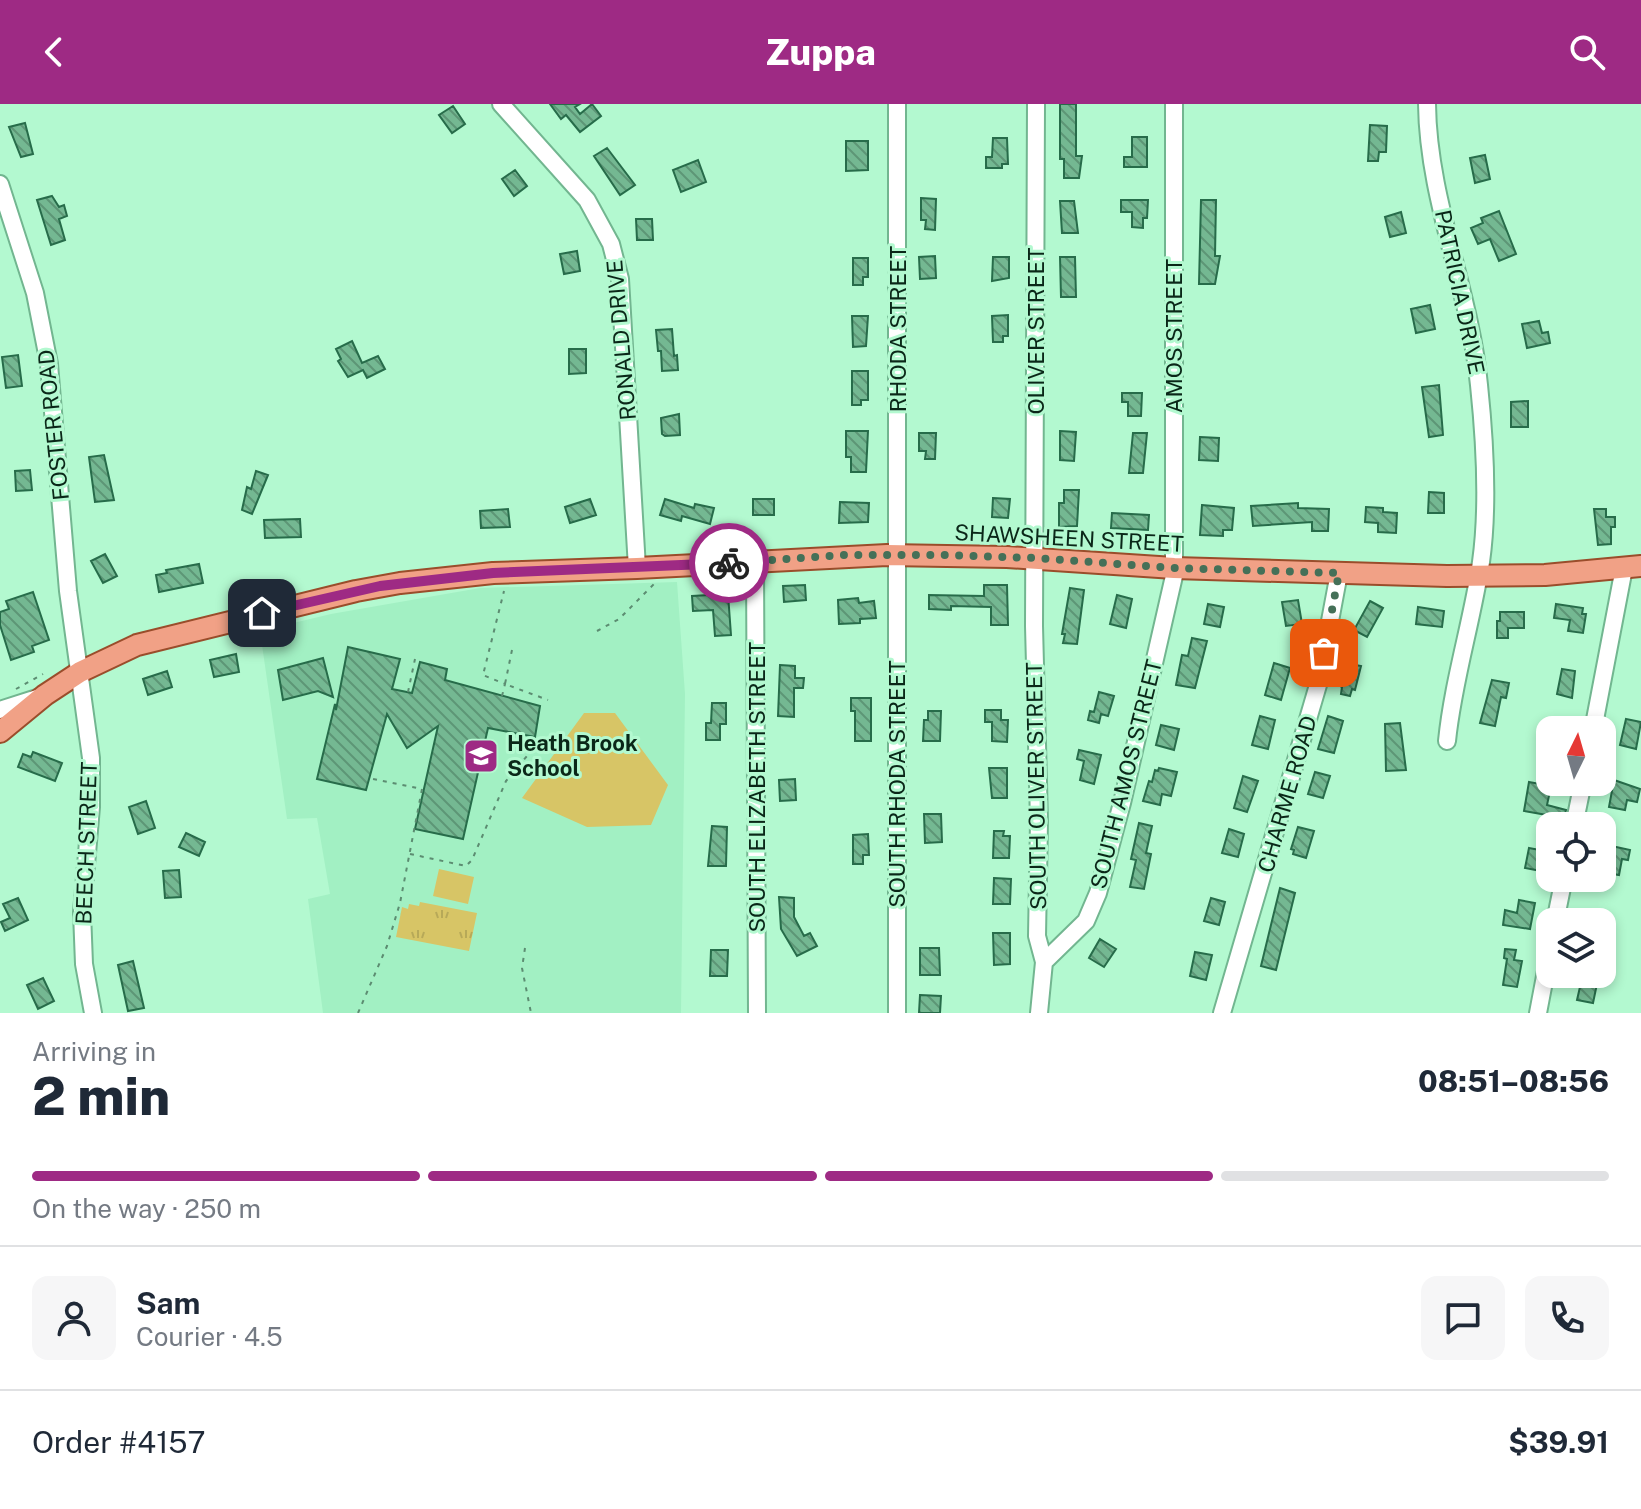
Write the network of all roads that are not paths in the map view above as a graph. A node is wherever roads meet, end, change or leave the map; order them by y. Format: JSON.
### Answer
{"nodes":[{"id":1,"x":501,"y":104,"type":"edge"},
{"id":2,"x":897,"y":104,"type":"edge"},
{"id":3,"x":1036,"y":104,"type":"edge"},
{"id":4,"x":1174,"y":104,"type":"edge"},
{"id":5,"x":1427,"y":104,"type":"edge"},
{"id":6,"x":0,"y":184,"type":"edge"},
{"id":7,"x":898,"y":555,"type":"junction"},
{"id":8,"x":1036,"y":558,"type":"junction"},
{"id":9,"x":755,"y":561,"type":"junction"},
{"id":10,"x":1633,"y":567,"type":"edge"},
{"id":11,"x":637,"y":568,"type":"junction"},
{"id":12,"x":1174,"y":568,"type":"junction"},
{"id":13,"x":1339,"y":573,"type":"junction"},
{"id":14,"x":1478,"y":577,"type":"junction"},
{"id":15,"x":80,"y":672,"type":"junction"},
{"id":16,"x":45,"y":695,"type":"junction"},
{"id":17,"x":0,"y":710,"type":"edge"},
{"id":18,"x":1596,"y":716,"type":"edge"},
{"id":19,"x":0,"y":732,"type":"edge"},
{"id":20,"x":1447,"y":741,"type":"dead end"},
{"id":21,"x":1044,"y":962,"type":"junction"},
{"id":22,"x":1543,"y":988,"type":"edge"},
{"id":23,"x":93,"y":1013,"type":"edge"},
{"id":24,"x":757,"y":1013,"type":"edge"},
{"id":25,"x":897,"y":1013,"type":"edge"},
{"id":26,"x":1039,"y":1013,"type":"edge"},
{"id":27,"x":1222,"y":1013,"type":"edge"},
{"id":28,"x":1538,"y":1013,"type":"edge"}],
"edges":[{"from":1,"to":11,"type":"street","name":"RONALD DRIVE"},
{"from":2,"to":7,"type":"street","name":"RHODA STREET"},
{"from":3,"to":8,"type":"street","name":"OLIVER STREET"},
{"from":4,"to":12,"type":"street","name":"AMOS STREET"},
{"from":5,"to":14,"type":"street","name":"PATRICIA DRIVE"},
{"from":6,"to":15,"type":"street","name":"FOSTER ROAD"},
{"from":7,"to":8,"type":"main road","name":"SHAWSHEEN STREET"},
{"from":7,"to":9,"type":"main road","name":"SHAWSHEEN STREET"},
{"from":7,"to":25,"type":"street","name":"SOUTH RHODA STREET"},
{"from":8,"to":12,"type":"main road","name":"SHAWSHEEN STREET"},
{"from":8,"to":21,"type":"street","name":"SOUTH OLIVER STREET"},
{"from":9,"to":11,"type":"main road","name":"SHAWSHEEN STREET"},
{"from":9,"to":24,"type":"street","name":"SOUTH ELIZABETH STREET"},
{"from":10,"to":14,"type":"main road","name":"SHAWSHEEN STREET"},
{"from":10,"to":18,"type":"street"},
{"from":11,"to":15,"type":"main road","name":"SHAWSHEEN STREET"},
{"from":12,"to":13,"type":"main road","name":"SHAWSHEEN STREET"},
{"from":12,"to":21,"type":"street","name":"SOUTH AMOS STREET"},
{"from":13,"to":14,"type":"main road","name":"SHAWSHEEN STREET"},
{"from":13,"to":27,"type":"street","name":"CHARME ROAD"},
{"from":14,"to":20,"type":"street","name":"PATRICIA DRIVE"},
{"from":15,"to":16,"type":"main road","name":"SHAWSHEEN STREET"},
{"from":15,"to":23,"type":"street","name":"BEECH STREET"},
{"from":16,"to":17,"type":"street"},
{"from":16,"to":19,"type":"main road","name":"SHAWSHEEN STREET"},
{"from":21,"to":26,"type":"street","name":"SOUTH OLIVER STREET"},
{"from":22,"to":28,"type":"street"}]}
